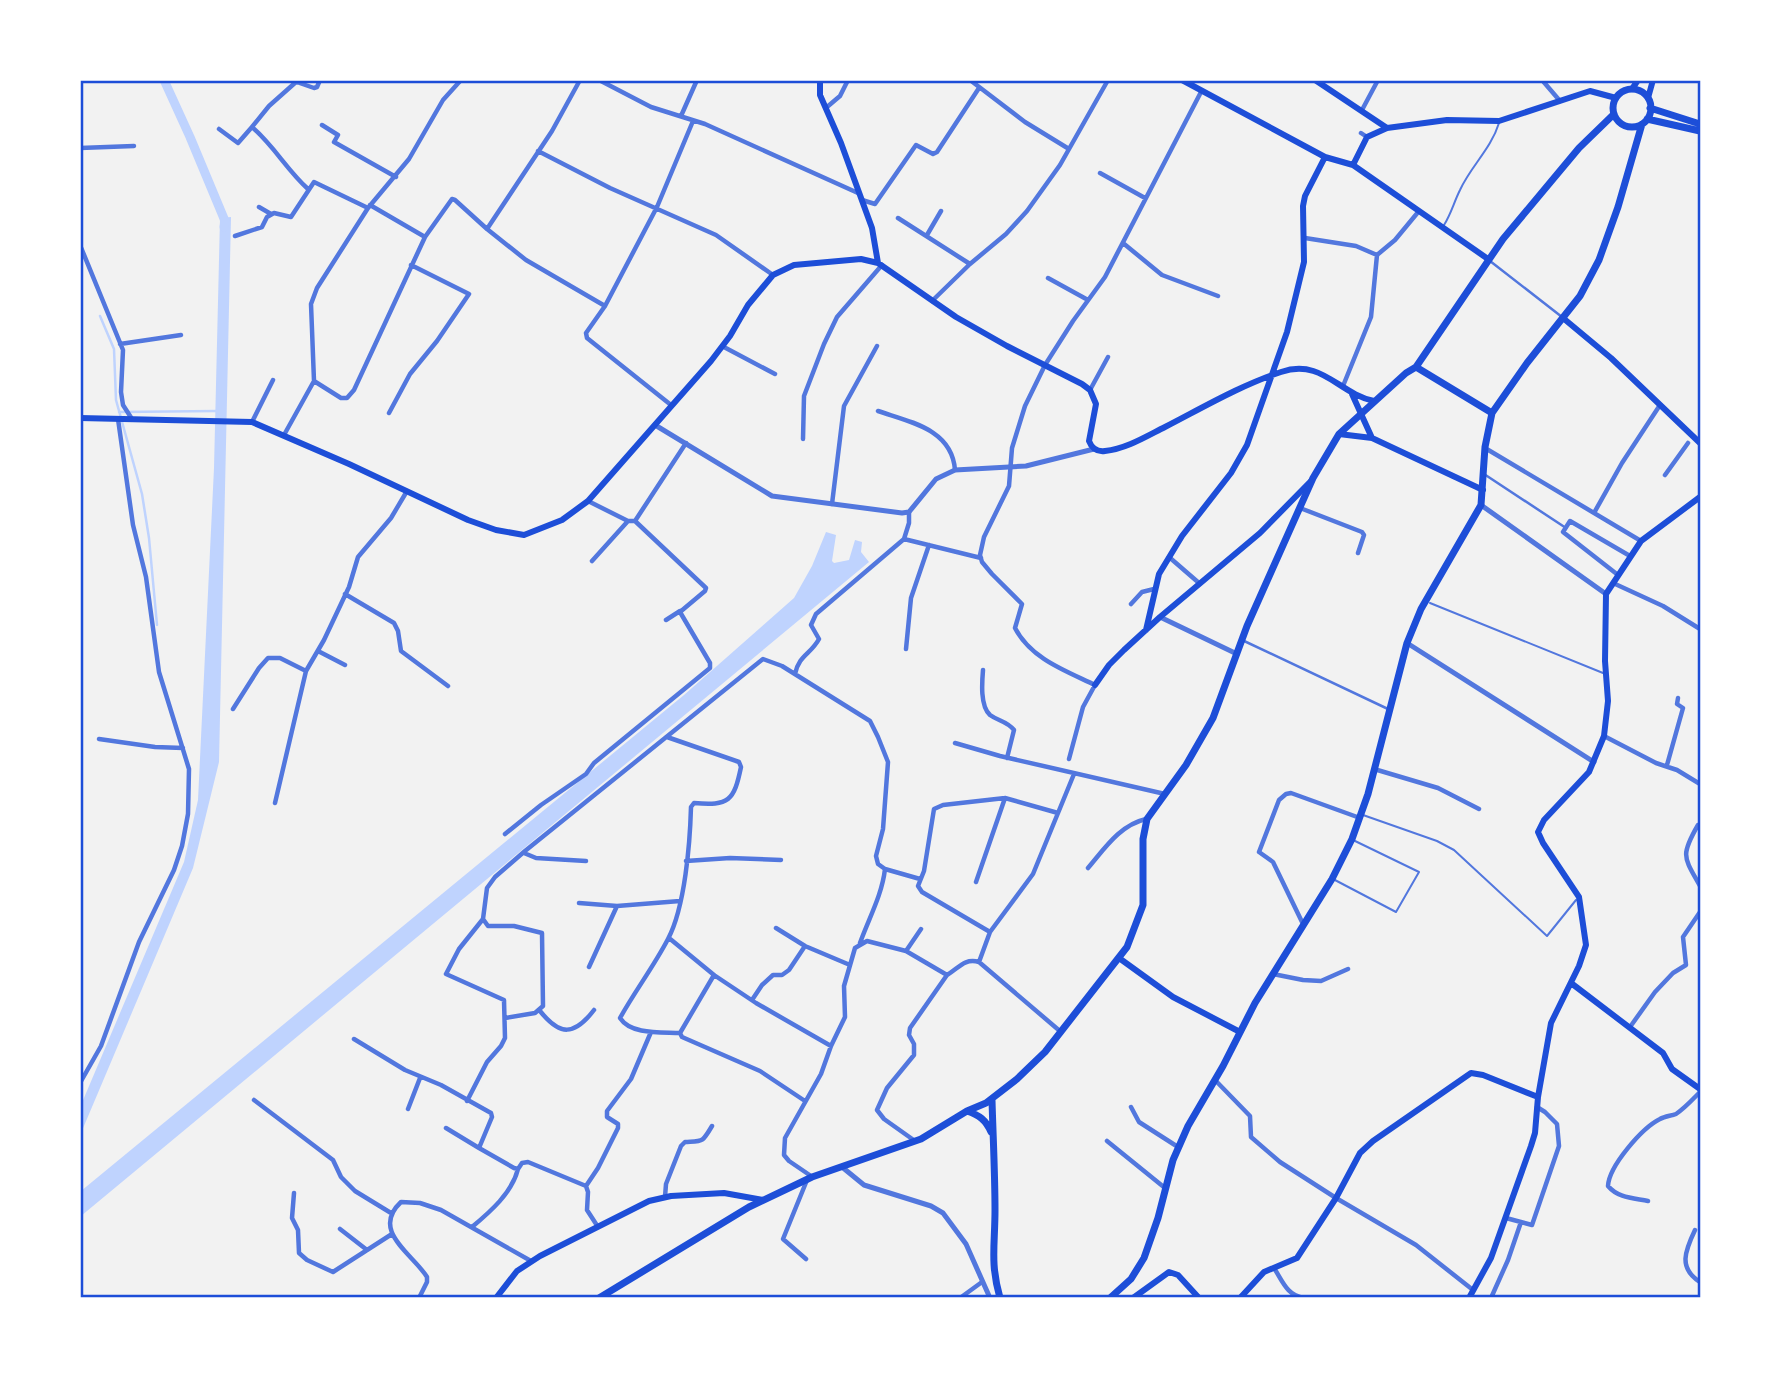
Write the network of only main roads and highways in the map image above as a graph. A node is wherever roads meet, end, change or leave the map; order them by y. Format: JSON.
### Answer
{"nodes":[{"id":1,"x":820,"y":80,"type":"edge"},
{"id":2,"x":1182,"y":80,"type":"edge"},
{"id":3,"x":1315,"y":80,"type":"edge"},
{"id":4,"x":1638,"y":80,"type":"edge"},
{"id":5,"x":1653,"y":80,"type":"edge"},
{"id":6,"x":1632,"y":89,"type":"junction"},
{"id":7,"x":1615,"y":98,"type":"junction"},
{"id":8,"x":1647,"y":98,"type":"junction"},
{"id":9,"x":1650,"y":108,"type":"junction"},
{"id":10,"x":1614,"y":114,"type":"junction"},
{"id":11,"x":1644,"y":122,"type":"junction"},
{"id":12,"x":1700,"y":124,"type":"edge"},
{"id":13,"x":1387,"y":128,"type":"junction"},
{"id":14,"x":1700,"y":131,"type":"edge"},
{"id":15,"x":1325,"y":157,"type":"junction"},
{"id":16,"x":1353,"y":165,"type":"junction"},
{"id":17,"x":1488,"y":258,"type":"junction"},
{"id":18,"x":880,"y":264,"type":"junction"},
{"id":19,"x":1563,"y":318,"type":"junction"},
{"id":20,"x":1416,"y":367,"type":"junction"},
{"id":21,"x":1272,"y":375,"type":"junction"},
{"id":22,"x":1352,"y":394,"type":"junction"},
{"id":23,"x":1374,"y":401,"type":"junction"},
{"id":24,"x":1492,"y":413,"type":"junction"},
{"id":25,"x":1359,"y":414,"type":"junction"},
{"id":26,"x":80,"y":418,"type":"edge"},
{"id":27,"x":1339,"y":434,"type":"junction"},
{"id":28,"x":1372,"y":438,"type":"junction"},
{"id":29,"x":1700,"y":443,"type":"edge"},
{"id":30,"x":1314,"y":478,"type":"junction"},
{"id":31,"x":1483,"y":489,"type":"junction"},
{"id":32,"x":1700,"y":497,"type":"edge"},
{"id":33,"x":1146,"y":630,"type":"junction"},
{"id":34,"x":1095,"y":685,"type":"road end"},
{"id":35,"x":1119,"y":958,"type":"junction"},
{"id":36,"x":1571,"y":983,"type":"junction"},
{"id":37,"x":1240,"y":1032,"type":"junction"},
{"id":38,"x":1700,"y":1090,"type":"edge"},
{"id":39,"x":1538,"y":1097,"type":"junction"},
{"id":40,"x":992,"y":1100,"type":"junction"},
{"id":41,"x":967,"y":1111,"type":"junction"},
{"id":42,"x":992,"y":1132,"type":"junction"},
{"id":43,"x":763,"y":1200,"type":"junction"},
{"id":44,"x":496,"y":1297,"type":"edge"},
{"id":45,"x":600,"y":1297,"type":"edge"},
{"id":46,"x":1000,"y":1297,"type":"edge"},
{"id":47,"x":1110,"y":1297,"type":"edge"},
{"id":48,"x":1133,"y":1297,"type":"edge"},
{"id":49,"x":1199,"y":1297,"type":"edge"},
{"id":50,"x":1240,"y":1297,"type":"edge"},
{"id":51,"x":1469,"y":1297,"type":"edge"}],
"edges":[{"from":1,"to":18,"type":"main road"},
{"from":2,"to":15,"type":"main road"},
{"from":3,"to":13,"type":"main road"},
{"from":4,"to":6,"type":"main road"},
{"from":5,"to":8,"type":"main road"},
{"from":6,"to":7,"type":"highway"},
{"from":6,"to":8,"type":"highway"},
{"from":7,"to":10,"type":"highway"},
{"from":7,"to":13,"type":"main road"},
{"from":8,"to":9,"type":"highway"},
{"from":9,"to":11,"type":"highway"},
{"from":9,"to":12,"type":"highway"},
{"from":10,"to":11,"type":"highway"},
{"from":10,"to":17,"type":"highway"},
{"from":11,"to":14,"type":"highway"},
{"from":11,"to":19,"type":"highway"},
{"from":13,"to":16,"type":"main road"},
{"from":15,"to":16,"type":"main road"},
{"from":15,"to":21,"type":"main road"},
{"from":16,"to":17,"type":"main road"},
{"from":17,"to":20,"type":"highway"},
{"from":18,"to":21,"type":"main road"},
{"from":18,"to":26,"type":"main road"},
{"from":19,"to":24,"type":"highway"},
{"from":19,"to":29,"type":"main road"},
{"from":20,"to":23,"type":"highway"},
{"from":20,"to":24,"type":"highway"},
{"from":21,"to":22,"type":"main road"},
{"from":21,"to":33,"type":"main road"},
{"from":22,"to":23,"type":"main road"},
{"from":22,"to":25,"type":"main road"},
{"from":23,"to":25,"type":"highway"},
{"from":24,"to":31,"type":"highway"},
{"from":25,"to":27,"type":"highway"},
{"from":25,"to":28,"type":"main road"},
{"from":27,"to":28,"type":"main road"},
{"from":27,"to":30,"type":"highway"},
{"from":28,"to":31,"type":"main road"},
{"from":30,"to":33,"type":"main road"},
{"from":30,"to":35,"type":"highway"},
{"from":31,"to":37,"type":"highway"},
{"from":32,"to":36,"type":"main road"},
{"from":33,"to":34,"type":"main road"},
{"from":35,"to":37,"type":"main road"},
{"from":35,"to":40,"type":"highway"},
{"from":36,"to":38,"type":"main road"},
{"from":36,"to":39,"type":"main road"},
{"from":37,"to":47,"type":"highway"},
{"from":39,"to":50,"type":"main road"},
{"from":39,"to":51,"type":"main road"},
{"from":40,"to":41,"type":"highway"},
{"from":40,"to":42,"type":"highway"},
{"from":41,"to":42,"type":"highway"},
{"from":41,"to":43,"type":"highway"},
{"from":42,"to":46,"type":"highway"},
{"from":43,"to":44,"type":"main road"},
{"from":43,"to":45,"type":"highway"},
{"from":48,"to":49,"type":"main road"}]}
